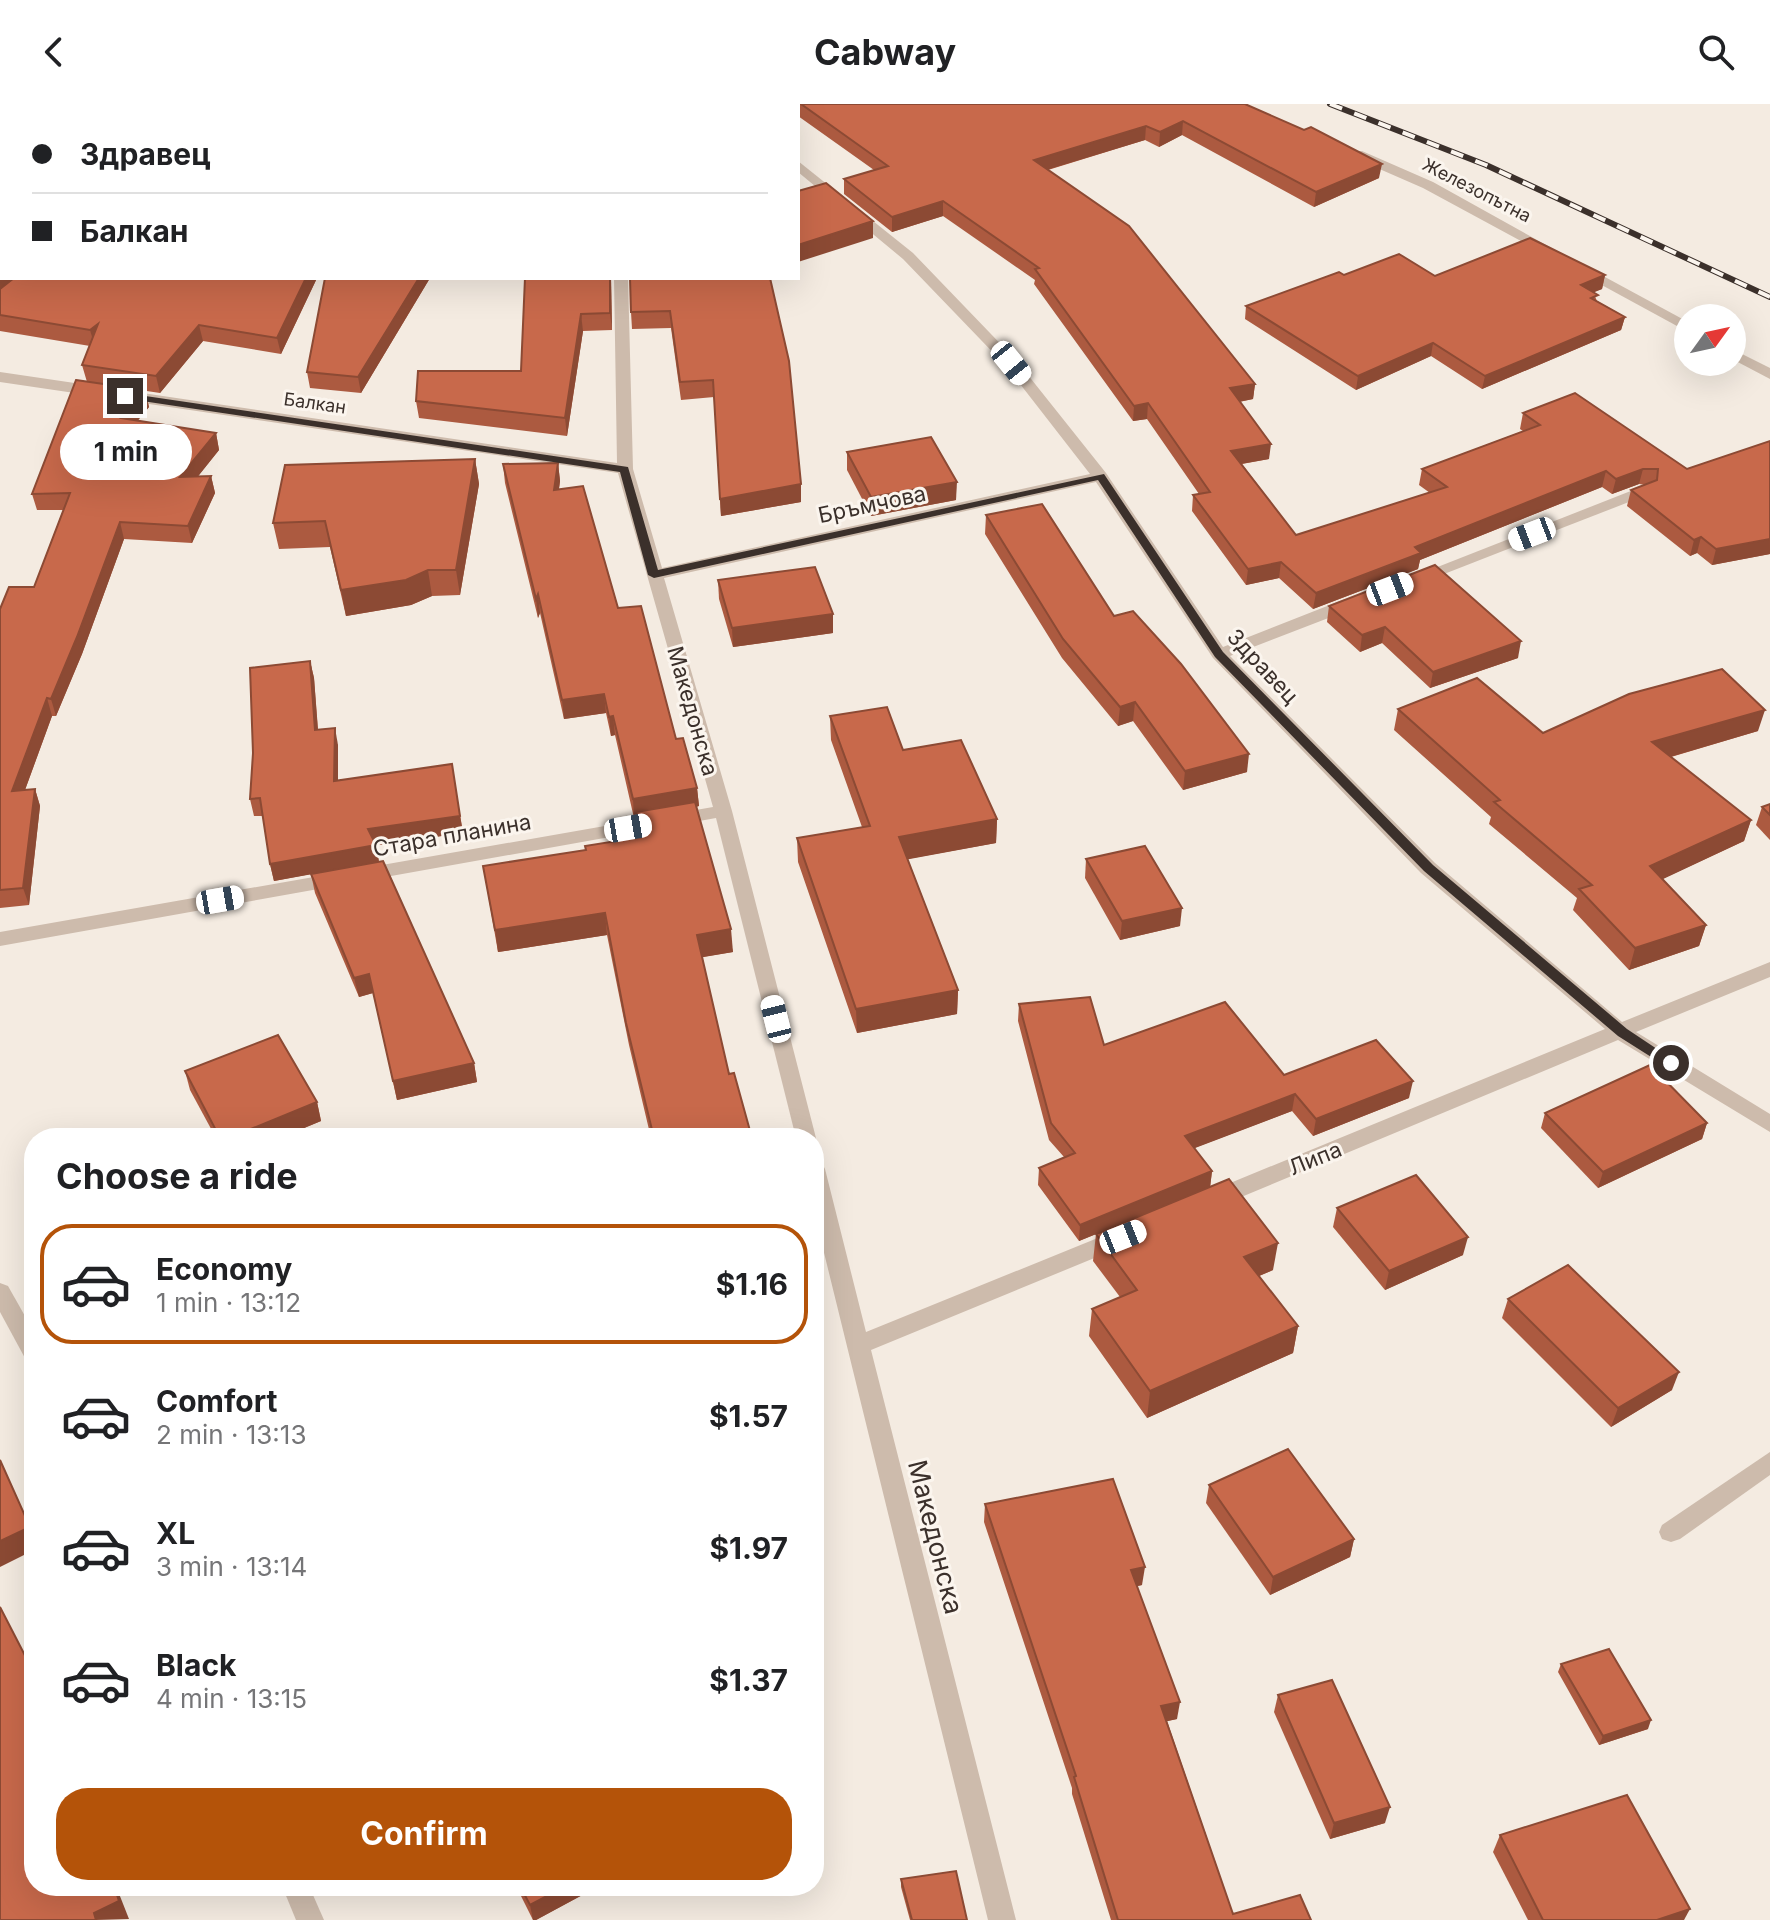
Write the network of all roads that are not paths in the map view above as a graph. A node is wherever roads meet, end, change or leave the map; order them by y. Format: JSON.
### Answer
{"nodes":[{"id":1,"x":1343,"y":148,"type":"edge"},
{"id":2,"x":800,"y":167,"type":"edge"},
{"id":3,"x":621,"y":280,"type":"edge"},
{"id":4,"x":1674,"y":320,"type":"edge"},
{"id":5,"x":1746,"y":361,"type":"edge"},
{"id":6,"x":1770,"y":374,"type":"edge"},
{"id":7,"x":0,"y":377,"type":"edge"},
{"id":8,"x":625,"y":469,"type":"junction"},
{"id":9,"x":1100,"y":476,"type":"junction"},
{"id":10,"x":1646,"y":490,"type":"edge"},
{"id":11,"x":654,"y":575,"type":"junction"},
{"id":12,"x":1396,"y":586,"type":"edge"},
{"id":13,"x":1366,"y":598,"type":"edge"},
{"id":14,"x":1219,"y":654,"type":"junction"},
{"id":15,"x":723,"y":811,"type":"junction"},
{"id":16,"x":0,"y":939,"type":"edge"},
{"id":17,"x":1770,"y":969,"type":"edge"},
{"id":18,"x":1622,"y":1033,"type":"junction"},
{"id":19,"x":1770,"y":1124,"type":"edge"},
{"id":20,"x":803,"y":1128,"type":"edge"},
{"id":21,"x":1197,"y":1207,"type":"edge"},
{"id":22,"x":824,"y":1208,"type":"edge"},
{"id":23,"x":1138,"y":1231,"type":"edge"},
{"id":24,"x":0,"y":1292,"type":"edge"},
{"id":25,"x":24,"y":1335,"type":"edge"},
{"id":26,"x":859,"y":1345,"type":"junction"},
{"id":27,"x":1770,"y":1462,"type":"edge"},
{"id":28,"x":1671,"y":1532,"type":"dead end"},
{"id":29,"x":299,"y":1896,"type":"edge"},
{"id":30,"x":310,"y":1920,"type":"edge"},
{"id":31,"x":1002,"y":1920,"type":"edge"}],
"edges":[{"from":1,"to":4,"type":"street","name":"Железопътна"},
{"from":2,"to":9,"type":"street","name":"Здравец"},
{"from":3,"to":8,"type":"street","name":"Македонска"},
{"from":5,"to":6,"type":"street"},
{"from":7,"to":8,"type":"street","name":"Балкан"},
{"from":8,"to":11,"type":"street","name":"Македонска"},
{"from":9,"to":11,"type":"street","name":"Бръмчова"},
{"from":9,"to":14,"type":"street","name":"Здравец"},
{"from":10,"to":12,"type":"street"},
{"from":11,"to":15,"type":"street","name":"Македонска"},
{"from":13,"to":14,"type":"street"},
{"from":14,"to":18,"type":"street","name":"Здравец"},
{"from":15,"to":16,"type":"street","name":"Стара планина"},
{"from":15,"to":20,"type":"street","name":"Македонска"},
{"from":17,"to":18,"type":"street","name":"Липа"},
{"from":18,"to":19,"type":"street","name":"Здравец"},
{"from":18,"to":21,"type":"street","name":"Липа"},
{"from":22,"to":26,"type":"street","name":"Македонска"},
{"from":23,"to":26,"type":"street"},
{"from":24,"to":25,"type":"street"},
{"from":26,"to":31,"type":"street","name":"Македонска"},
{"from":27,"to":28,"type":"street"},
{"from":29,"to":30,"type":"street"}]}
